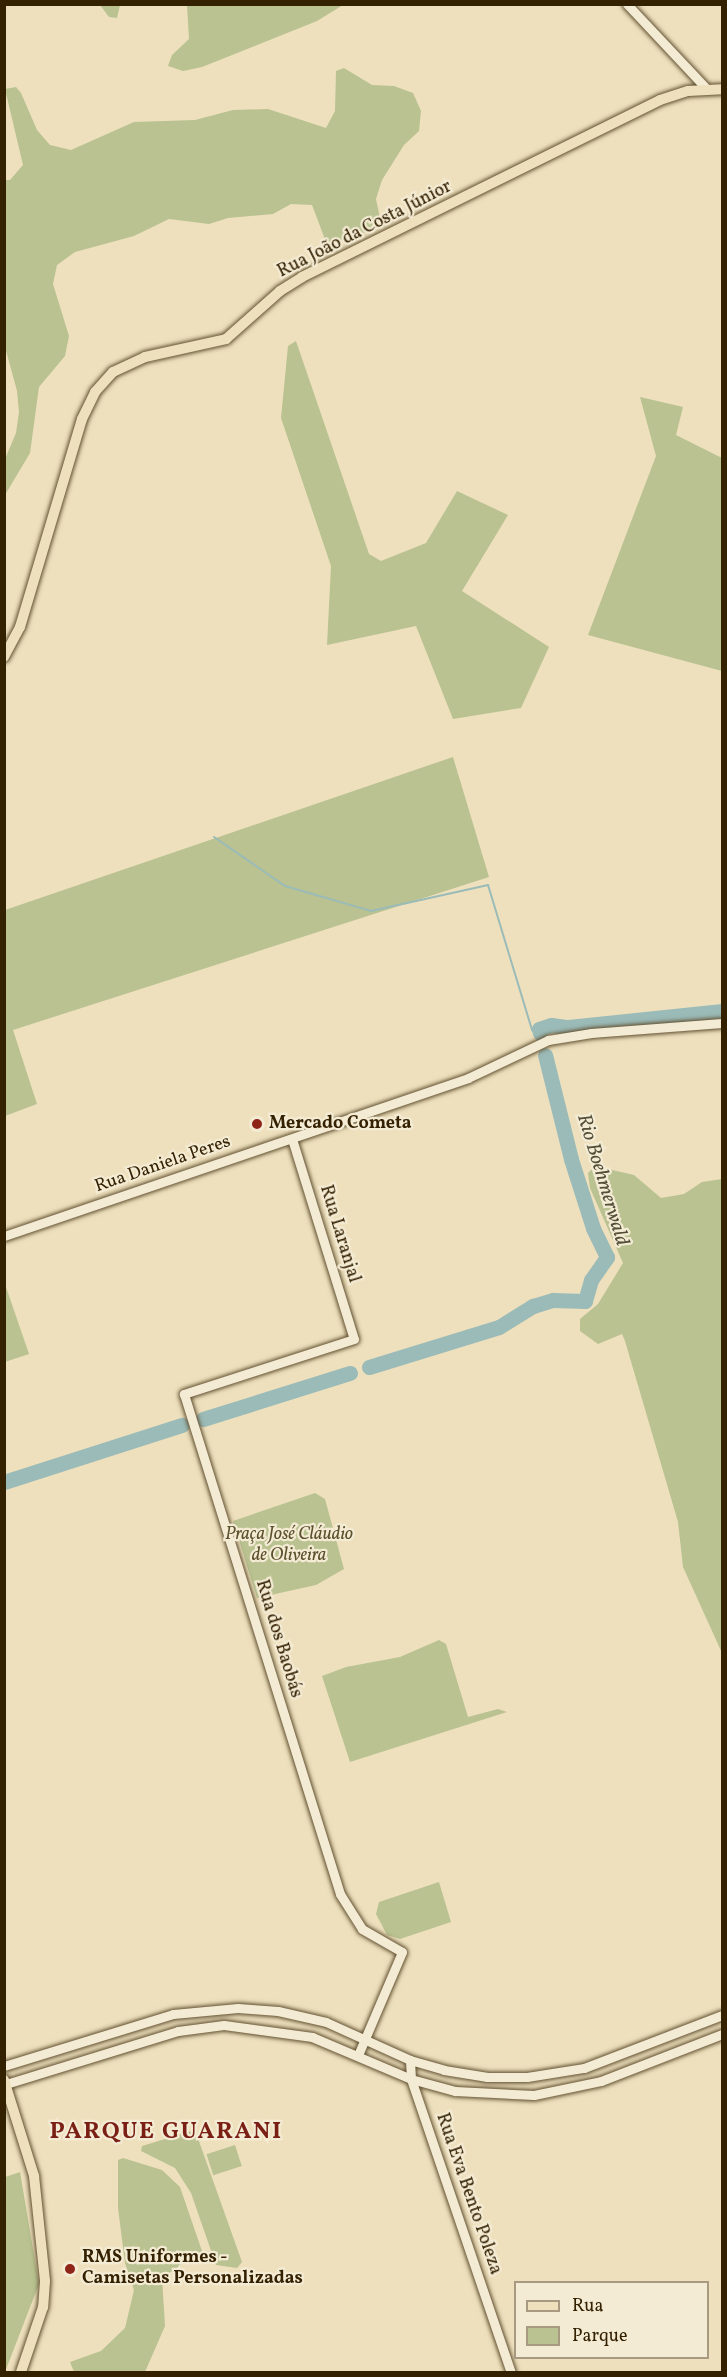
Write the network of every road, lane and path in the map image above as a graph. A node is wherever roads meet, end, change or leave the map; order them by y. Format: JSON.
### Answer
{"nodes":[{"id":1,"x":627,"y":4,"type":"edge"},
{"id":2,"x":706,"y":88,"type":"junction"},
{"id":3,"x":723,"y":89,"type":"edge"},
{"id":4,"x":4,"y":657,"type":"edge"},
{"id":5,"x":723,"y":1023,"type":"edge"},
{"id":6,"x":291,"y":1138,"type":"junction"},
{"id":7,"x":4,"y":1236,"type":"edge"},
{"id":8,"x":184,"y":1394,"type":"joint"},
{"id":9,"x":723,"y":2015,"type":"edge"},
{"id":10,"x":711,"y":2020,"type":"junction"},
{"id":11,"x":720,"y":2035,"type":"edge"},
{"id":12,"x":365,"y":2039,"type":"junction"},
{"id":13,"x":358,"y":2055,"type":"junction"},
{"id":14,"x":410,"y":2060,"type":"junction"},
{"id":15,"x":4,"y":2066,"type":"edge"},
{"id":16,"x":411,"y":2079,"type":"junction"},
{"id":17,"x":5,"y":2082,"type":"edge"},
{"id":18,"x":21,"y":2373,"type":"edge"},
{"id":19,"x":511,"y":2373,"type":"edge"}],
"edges":[{"from":1,"to":2,"type":"street"},
{"from":2,"to":3,"type":"main road","name":"Rua João da Costa Júnior"},
{"from":2,"to":4,"type":"main road","name":"Rua João da Costa Júnior"},
{"from":5,"to":6,"type":"street","name":"Rua Daniela Peres"},
{"from":6,"to":7,"type":"street","name":"Rua Daniela Peres"},
{"from":6,"to":8,"type":"street","name":"Rua Laranjal"},
{"from":8,"to":12,"type":"street","name":"Rua dos Baobás"},
{"from":9,"to":10,"type":"street"},
{"from":10,"to":11,"type":"street"},
{"from":10,"to":14,"type":"street"},
{"from":11,"to":16,"type":"street"},
{"from":12,"to":13,"type":"street"},
{"from":12,"to":14,"type":"street"},
{"from":12,"to":15,"type":"street"},
{"from":13,"to":16,"type":"street"},
{"from":13,"to":17,"type":"street"},
{"from":14,"to":16,"type":"street","name":"Rua Eva Bento Poleza"},
{"from":16,"to":19,"type":"street","name":"Rua Eva Bento Poleza"},
{"from":17,"to":18,"type":"main road"}]}
